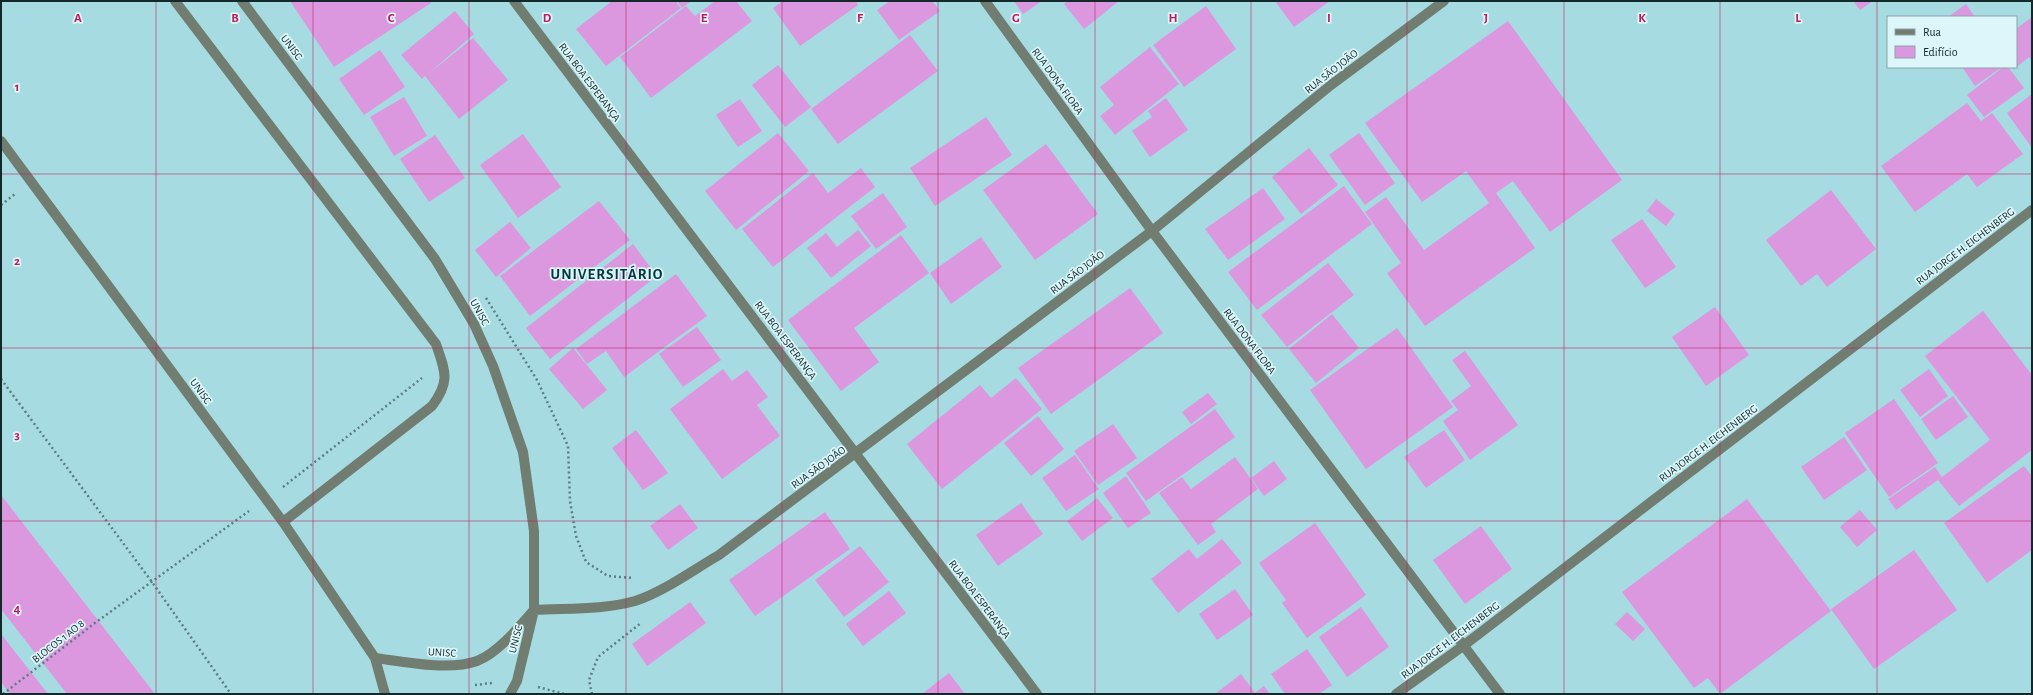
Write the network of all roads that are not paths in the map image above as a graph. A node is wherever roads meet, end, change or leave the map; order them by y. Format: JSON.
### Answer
{"nodes":[{"id":1,"x":175,"y":1,"type":"edge"},
{"id":2,"x":242,"y":1,"type":"edge"},
{"id":3,"x":514,"y":1,"type":"edge"},
{"id":4,"x":985,"y":1,"type":"edge"},
{"id":5,"x":1444,"y":1,"type":"edge"},
{"id":6,"x":1,"y":141,"type":"edge"},
{"id":7,"x":2032,"y":210,"type":"edge"},
{"id":8,"x":1152,"y":231,"type":"junction"},
{"id":9,"x":857,"y":453,"type":"junction"},
{"id":10,"x":283,"y":522,"type":"junction"},
{"id":11,"x":534,"y":610,"type":"junction"},
{"id":12,"x":1463,"y":646,"type":"junction"},
{"id":13,"x":376,"y":658,"type":"junction"},
{"id":14,"x":385,"y":694,"type":"edge"},
{"id":15,"x":510,"y":694,"type":"edge"},
{"id":16,"x":1037,"y":694,"type":"edge"},
{"id":17,"x":1396,"y":694,"type":"edge"},
{"id":18,"x":1500,"y":694,"type":"edge"}],
"edges":[{"from":1,"to":10,"type":"street"},
{"from":2,"to":11,"type":"street","name":"UNISC"},
{"from":3,"to":9,"type":"street","name":"RUA BOA ESPERANÇA"},
{"from":4,"to":8,"type":"street","name":"RUA DONA FLORA"},
{"from":5,"to":8,"type":"street","name":"RUA SÃO JOÃO"},
{"from":6,"to":10,"type":"street","name":"UNISC"},
{"from":7,"to":12,"type":"street","name":"RUA JORGE H. EICHENBERG"},
{"from":8,"to":9,"type":"street","name":"RUA SÃO JOÃO"},
{"from":8,"to":12,"type":"street","name":"RUA DONA FLORA"},
{"from":9,"to":11,"type":"street","name":"RUA SÃO JOÃO"},
{"from":9,"to":16,"type":"street","name":"RUA BOA ESPERANÇA"},
{"from":10,"to":13,"type":"street","name":"UNISC"},
{"from":11,"to":13,"type":"street","name":"UNISC"},
{"from":11,"to":15,"type":"street","name":"UNISC"},
{"from":12,"to":17,"type":"street","name":"RUA JORGE H. EICHENBERG"},
{"from":12,"to":18,"type":"street","name":"RUA DONA FLORA"},
{"from":13,"to":14,"type":"street","name":"UNISC"}]}
